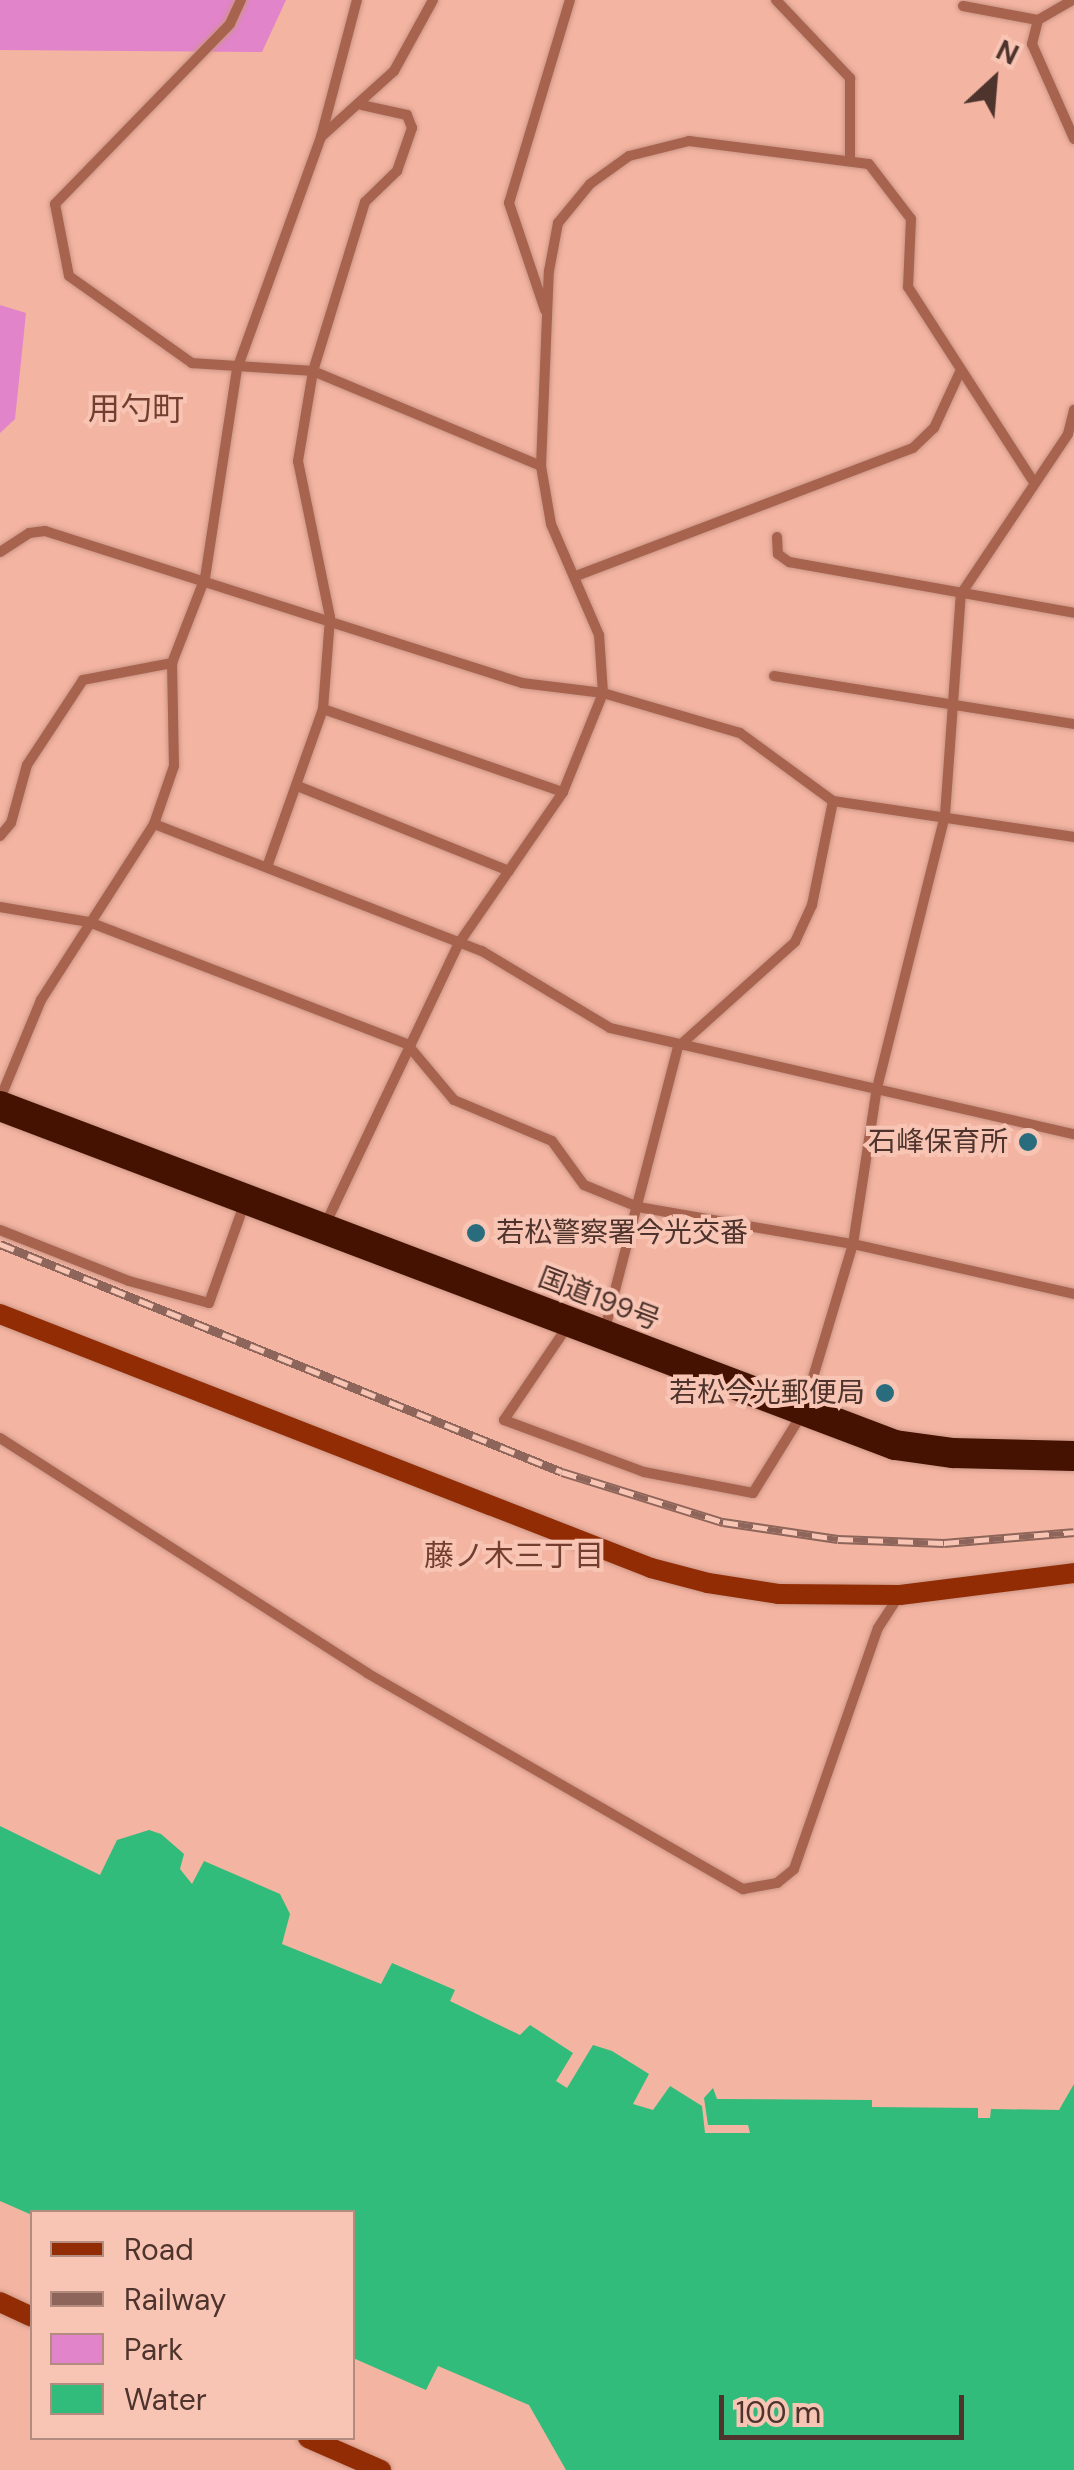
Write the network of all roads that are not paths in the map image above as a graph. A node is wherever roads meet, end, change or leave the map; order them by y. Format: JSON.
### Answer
{"nodes":[{"id":1,"x":241,"y":0,"type":"edge"},
{"id":2,"x":356,"y":0,"type":"edge"},
{"id":3,"x":433,"y":0,"type":"edge"},
{"id":4,"x":570,"y":0,"type":"edge"},
{"id":5,"x":776,"y":0,"type":"edge"},
{"id":6,"x":1072,"y":0,"type":"edge"},
{"id":7,"x":963,"y":6,"type":"dead end"},
{"id":8,"x":1038,"y":20,"type":"junction"},
{"id":9,"x":362,"y":104,"type":"junction"},
{"id":10,"x":321,"y":137,"type":"junction"},
{"id":11,"x":1074,"y":140,"type":"edge"},
{"id":12,"x":850,"y":158,"type":"junction"},
{"id":13,"x":546,"y":316,"type":"junction"},
{"id":14,"x":237,"y":369,"type":"junction"},
{"id":15,"x":313,"y":371,"type":"junction"},
{"id":16,"x":958,"y":374,"type":"junction"},
{"id":17,"x":1074,"y":410,"type":"edge"},
{"id":18,"x":541,"y":466,"type":"junction"},
{"id":19,"x":1033,"y":481,"type":"junction"},
{"id":20,"x":777,"y":538,"type":"dead end"},
{"id":21,"x":0,"y":552,"type":"edge"},
{"id":22,"x":576,"y":576,"type":"junction"},
{"id":23,"x":205,"y":578,"type":"junction"},
{"id":24,"x":961,"y":594,"type":"junction"},
{"id":25,"x":1074,"y":613,"type":"edge"},
{"id":26,"x":330,"y":618,"type":"junction"},
{"id":27,"x":172,"y":663,"type":"junction"},
{"id":28,"x":774,"y":676,"type":"dead end"},
{"id":29,"x":603,"y":693,"type":"junction"},
{"id":30,"x":951,"y":705,"type":"junction"},
{"id":31,"x":323,"y":709,"type":"junction"},
{"id":32,"x":1074,"y":724,"type":"edge"},
{"id":33,"x":300,"y":787,"type":"junction"},
{"id":34,"x":563,"y":792,"type":"junction"},
{"id":35,"x":833,"y":801,"type":"junction"},
{"id":36,"x":945,"y":815,"type":"junction"},
{"id":37,"x":154,"y":824,"type":"junction"},
{"id":38,"x":0,"y":836,"type":"edge"},
{"id":39,"x":1074,"y":837,"type":"edge"},
{"id":40,"x":266,"y":867,"type":"junction"},
{"id":41,"x":509,"y":870,"type":"junction"},
{"id":42,"x":0,"y":907,"type":"edge"},
{"id":43,"x":89,"y":922,"type":"junction"},
{"id":44,"x":458,"y":943,"type":"junction"},
{"id":45,"x":407,"y":1044,"type":"junction"},
{"id":46,"x":678,"y":1047,"type":"junction"},
{"id":47,"x":878,"y":1088,"type":"junction"},
{"id":48,"x":1,"y":1095,"type":"edge"},
{"id":49,"x":1074,"y":1134,"type":"edge"},
{"id":50,"x":246,"y":1200,"type":"junction"},
{"id":51,"x":638,"y":1207,"type":"junction"},
{"id":52,"x":327,"y":1221,"type":"junction"},
{"id":53,"x":0,"y":1230,"type":"edge"},
{"id":54,"x":852,"y":1244,"type":"junction"},
{"id":55,"x":1074,"y":1294,"type":"edge"},
{"id":56,"x":0,"y":1314,"type":"edge"},
{"id":57,"x":569,"y":1323,"type":"junction"},
{"id":58,"x":605,"y":1327,"type":"junction"},
{"id":59,"x":804,"y":1406,"type":"junction"},
{"id":60,"x":1074,"y":1436,"type":"edge"},
{"id":61,"x":0,"y":1438,"type":"edge"},
{"id":62,"x":1074,"y":1456,"type":"edge"},
{"id":63,"x":1074,"y":1573,"type":"edge"},
{"id":64,"x":900,"y":1595,"type":"junction"},
{"id":65,"x":0,"y":2302,"type":"edge"},
{"id":66,"x":30,"y":2315,"type":"edge"},
{"id":67,"x":313,"y":2440,"type":"edge"},
{"id":68,"x":381,"y":2470,"type":"edge"}],
"edges":[{"from":1,"to":14,"type":"street"},
{"from":2,"to":10,"type":"street"},
{"from":3,"to":9,"type":"street"},
{"from":4,"to":13,"type":"street"},
{"from":5,"to":12,"type":"street"},
{"from":6,"to":8,"type":"street"},
{"from":7,"to":8,"type":"street"},
{"from":8,"to":11,"type":"street"},
{"from":9,"to":10,"type":"street"},
{"from":9,"to":15,"type":"street"},
{"from":10,"to":14,"type":"street"},
{"from":12,"to":13,"type":"street"},
{"from":12,"to":16,"type":"street"},
{"from":13,"to":18,"type":"street"},
{"from":14,"to":15,"type":"street"},
{"from":14,"to":23,"type":"street"},
{"from":15,"to":18,"type":"street"},
{"from":15,"to":26,"type":"street"},
{"from":16,"to":19,"type":"street"},
{"from":16,"to":22,"type":"street"},
{"from":17,"to":19,"type":"street"},
{"from":18,"to":22,"type":"street"},
{"from":19,"to":24,"type":"street"},
{"from":20,"to":24,"type":"street"},
{"from":21,"to":23,"type":"street"},
{"from":22,"to":29,"type":"street"},
{"from":23,"to":26,"type":"street"},
{"from":23,"to":27,"type":"street"},
{"from":24,"to":25,"type":"street"},
{"from":24,"to":30,"type":"street"},
{"from":26,"to":29,"type":"street"},
{"from":26,"to":31,"type":"street"},
{"from":27,"to":37,"type":"street"},
{"from":27,"to":38,"type":"street"},
{"from":28,"to":30,"type":"street"},
{"from":29,"to":34,"type":"street"},
{"from":29,"to":35,"type":"street"},
{"from":30,"to":32,"type":"street"},
{"from":30,"to":36,"type":"street"},
{"from":31,"to":33,"type":"street"},
{"from":31,"to":34,"type":"street"},
{"from":33,"to":40,"type":"street"},
{"from":33,"to":41,"type":"street"},
{"from":34,"to":41,"type":"street"},
{"from":35,"to":36,"type":"street"},
{"from":35,"to":46,"type":"street"},
{"from":36,"to":39,"type":"street"},
{"from":36,"to":47,"type":"street"},
{"from":37,"to":40,"type":"street"},
{"from":37,"to":43,"type":"street"},
{"from":40,"to":44,"type":"street"},
{"from":41,"to":44,"type":"street"},
{"from":42,"to":43,"type":"street"},
{"from":43,"to":45,"type":"street"},
{"from":43,"to":48,"type":"street"},
{"from":44,"to":45,"type":"street"},
{"from":44,"to":46,"type":"street"},
{"from":45,"to":51,"type":"street"},
{"from":45,"to":52,"type":"street"},
{"from":46,"to":47,"type":"street"},
{"from":46,"to":51,"type":"street"},
{"from":47,"to":49,"type":"street"},
{"from":47,"to":54,"type":"street"},
{"from":48,"to":50,"type":"highway","name":"国道199号"},
{"from":48,"to":52,"type":"highway","name":"国道199号"},
{"from":50,"to":52,"type":"highway","name":"国道199号"},
{"from":50,"to":53,"type":"street"},
{"from":51,"to":54,"type":"street"},
{"from":51,"to":58,"type":"street"},
{"from":52,"to":57,"type":"highway","name":"国道199号"},
{"from":52,"to":58,"type":"highway","name":"国道199号"},
{"from":54,"to":55,"type":"street"},
{"from":54,"to":59,"type":"street"},
{"from":56,"to":64,"type":"street"},
{"from":57,"to":58,"type":"highway","name":"国道199号"},
{"from":57,"to":59,"type":"street"},
{"from":58,"to":59,"type":"highway","name":"国道199号"},
{"from":59,"to":60,"type":"highway","name":"国道199号"},
{"from":59,"to":62,"type":"highway","name":"国道199号"},
{"from":61,"to":64,"type":"street"},
{"from":63,"to":64,"type":"street"},
{"from":65,"to":66,"type":"street"},
{"from":67,"to":68,"type":"street"}]}
